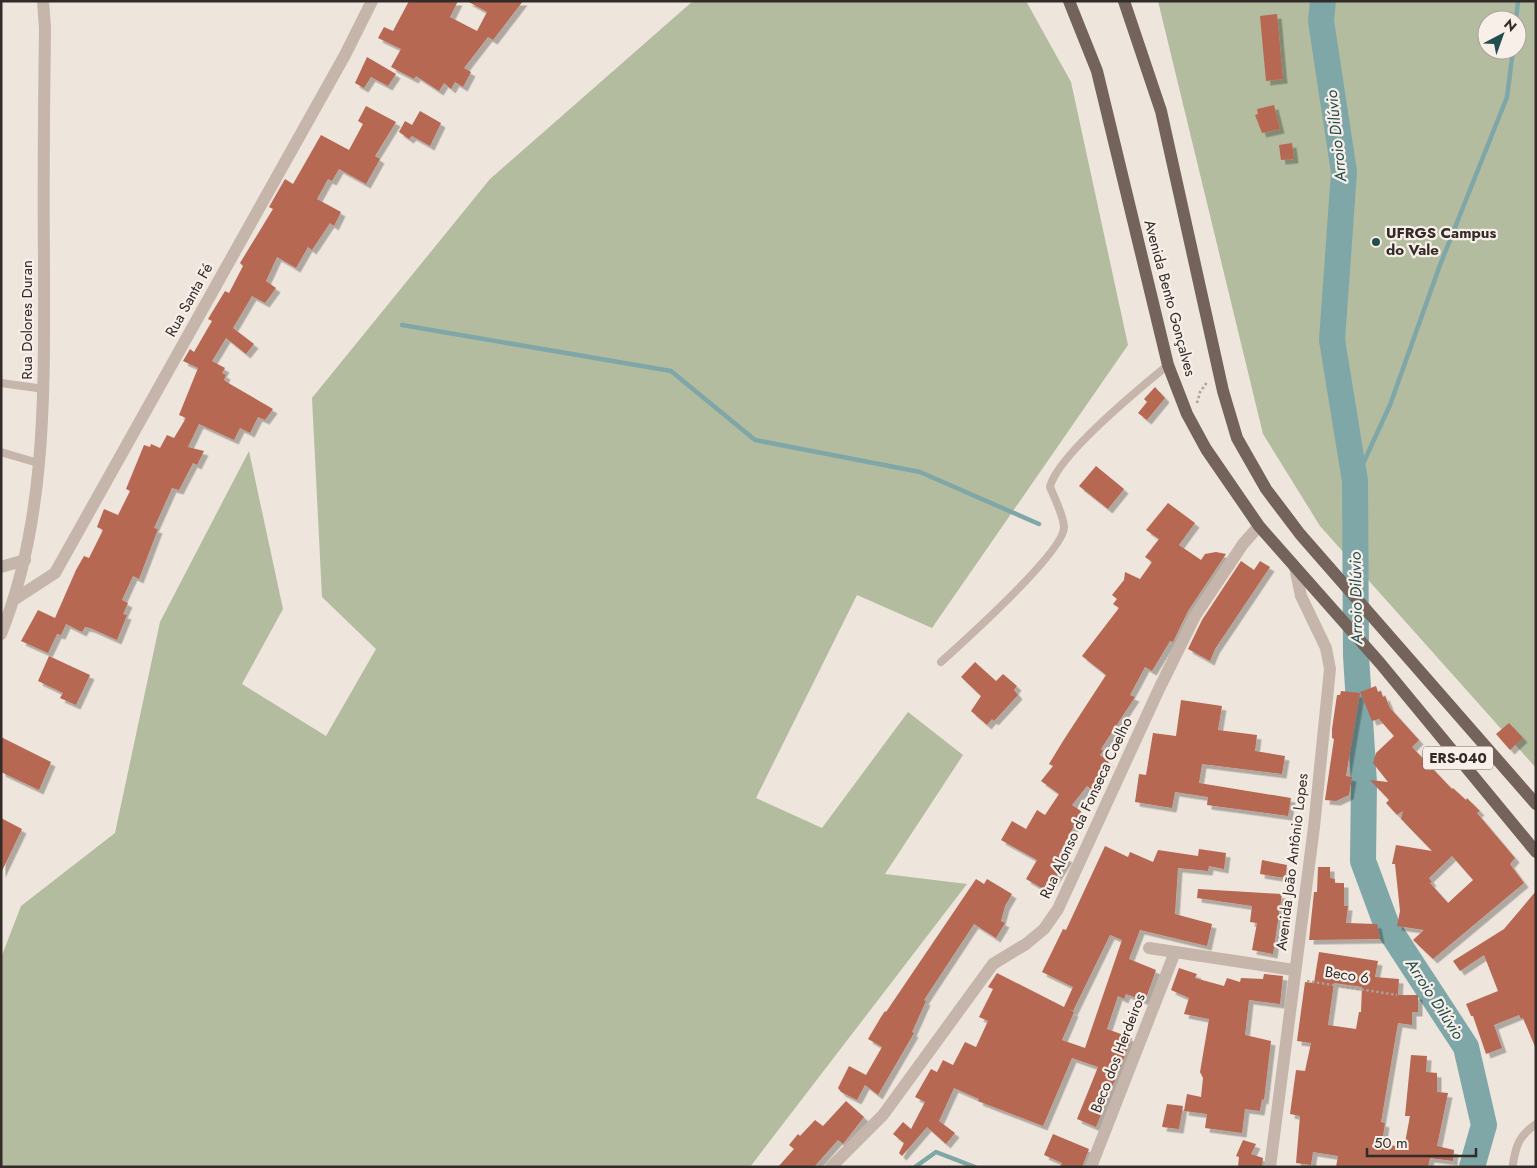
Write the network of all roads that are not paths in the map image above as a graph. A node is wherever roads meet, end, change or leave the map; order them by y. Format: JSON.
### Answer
{"nodes":[{"id":1,"x":43,"y":1,"type":"edge"},
{"id":2,"x":372,"y":1,"type":"edge"},
{"id":3,"x":1069,"y":1,"type":"edge"},
{"id":4,"x":1124,"y":1,"type":"edge"},
{"id":5,"x":1168,"y":365,"type":"junction"},
{"id":6,"x":1,"y":383,"type":"edge"},
{"id":7,"x":44,"y":389,"type":"junction"},
{"id":8,"x":1,"y":452,"type":"edge"},
{"id":9,"x":38,"y":463,"type":"junction"},
{"id":10,"x":1258,"y":526,"type":"junction"},
{"id":11,"x":25,"y":560,"type":"junction"},
{"id":12,"x":1295,"y":566,"type":"junction"},
{"id":13,"x":1,"y":568,"type":"edge"},
{"id":14,"x":15,"y":599,"type":"junction"},
{"id":15,"x":1,"y":634,"type":"edge"},
{"id":16,"x":941,"y":662,"type":"dead end"},
{"id":17,"x":1536,"y":804,"type":"edge"},
{"id":18,"x":1536,"y":852,"type":"edge"},
{"id":19,"x":1149,"y":948,"type":"dead end"},
{"id":20,"x":1174,"y":952,"type":"junction"},
{"id":21,"x":1294,"y":974,"type":"junction"},
{"id":22,"x":1536,"y":1124,"type":"edge"},
{"id":23,"x":1513,"y":1164,"type":"dead end"},
{"id":24,"x":831,"y":1167,"type":"edge"},
{"id":25,"x":1091,"y":1167,"type":"edge"},
{"id":26,"x":1270,"y":1167,"type":"edge"}],
"edges":[{"from":1,"to":7,"type":"street","name":"Rua Dolores Duran"},
{"from":2,"to":14,"type":"street","name":"Rua Santa Fé"},
{"from":3,"to":5,"type":"main road","name":"Avenida Bento Gonçalves"},
{"from":4,"to":17,"type":"main road","name":"Avenida Bento Gonçalves","number":"ERS-040"},
{"from":5,"to":10,"type":"main road","name":"Avenida Bento Gonçalves"},
{"from":5,"to":16,"type":"lane"},
{"from":6,"to":7,"type":"lane"},
{"from":7,"to":9,"type":"street","name":"Rua Dolores Duran"},
{"from":8,"to":9,"type":"lane"},
{"from":9,"to":11,"type":"street","name":"Rua Dolores Duran"},
{"from":10,"to":12,"type":"main road","name":"Avenida Bento Gonçalves"},
{"from":10,"to":24,"type":"street","name":"Rua Alonso da Fonseca Coelho"},
{"from":11,"to":13,"type":"street"},
{"from":11,"to":14,"type":"street","name":"Rua Dolores Duran"},
{"from":12,"to":18,"type":"main road","name":"Avenida Bento Gonçalves","number":"ERS-040"},
{"from":12,"to":21,"type":"street","name":"Avenida João Antônio Lopes"},
{"from":14,"to":15,"type":"street","name":"Rua Dolores Duran"},
{"from":19,"to":20,"type":"street"},
{"from":20,"to":21,"type":"street"},
{"from":20,"to":25,"type":"street","name":"Beco dos Herdeiros"},
{"from":21,"to":26,"type":"street","name":"Avenida João Antônio Lopes"},
{"from":22,"to":23,"type":"lane"}]}
